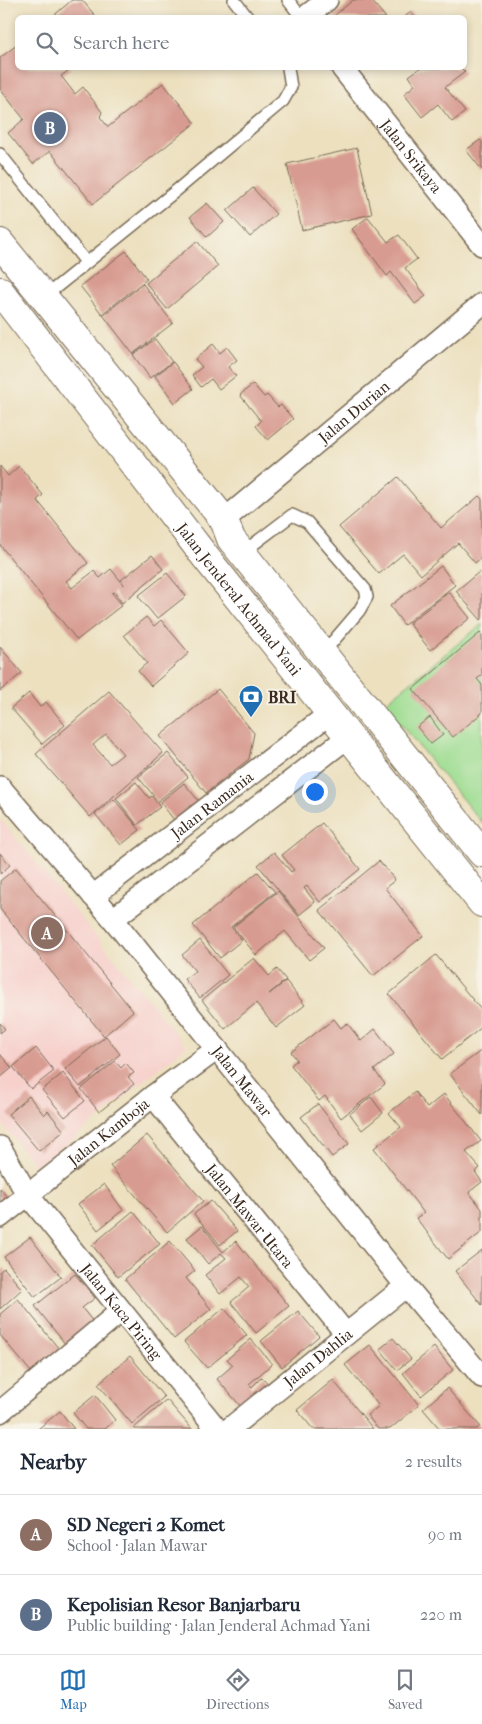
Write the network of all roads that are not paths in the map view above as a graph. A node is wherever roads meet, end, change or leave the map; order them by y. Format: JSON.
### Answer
{"nodes":[{"id":1,"x":234,"y":0,"type":"edge"},
{"id":2,"x":288,"y":0,"type":"edge"},
{"id":3,"x":327,"y":0,"type":"edge"},
{"id":4,"x":246,"y":15,"type":"edge"},
{"id":5,"x":300,"y":15,"type":"edge"},
{"id":6,"x":307,"y":15,"type":"edge"},
{"id":7,"x":288,"y":70,"type":"edge"},
{"id":8,"x":344,"y":70,"type":"edge"},
{"id":9,"x":0,"y":154,"type":"edge"},
{"id":10,"x":0,"y":243,"type":"edge"},
{"id":11,"x":482,"y":245,"type":"edge"},
{"id":12,"x":86,"y":262,"type":"junction"},
{"id":13,"x":0,"y":291,"type":"edge"},
{"id":14,"x":44,"y":297,"type":"junction"},
{"id":15,"x":482,"y":304,"type":"edge"},
{"id":16,"x":19,"y":315,"type":"junction"},
{"id":17,"x":232,"y":537,"type":"junction"},
{"id":18,"x":207,"y":559,"type":"junction"},
{"id":19,"x":323,"y":654,"type":"junction"},
{"id":20,"x":329,"y":714,"type":"junction"},
{"id":21,"x":348,"y":737,"type":"junction"},
{"id":22,"x":0,"y":787,"type":"edge"},
{"id":23,"x":482,"y":853,"type":"edge"},
{"id":24,"x":93,"y":896,"type":"junction"},
{"id":25,"x":482,"y":903,"type":"edge"},
{"id":26,"x":113,"y":919,"type":"junction"},
{"id":27,"x":217,"y":1049,"type":"junction"},
{"id":28,"x":153,"y":1096,"type":"junction"},
{"id":29,"x":0,"y":1147,"type":"edge"},
{"id":30,"x":27,"y":1194,"type":"junction"},
{"id":31,"x":0,"y":1217,"type":"edge"},
{"id":32,"x":406,"y":1286,"type":"junction"},
{"id":33,"x":121,"y":1311,"type":"junction"},
{"id":34,"x":346,"y":1334,"type":"junction"},
{"id":35,"x":482,"y":1377,"type":"edge"},
{"id":36,"x":0,"y":1412,"type":"edge"},
{"id":37,"x":217,"y":1429,"type":"edge"},
{"id":38,"x":229,"y":1429,"type":"edge"}],
"edges":[{"from":1,"to":4,"type":"lane"},
{"from":2,"to":5,"type":"lane"},
{"from":3,"to":6,"type":"street"},
{"from":7,"to":12,"type":"lane"},
{"from":8,"to":11,"type":"street","name":"Jalan Srikaya"},
{"from":9,"to":12,"type":"lane"},
{"from":10,"to":14,"type":"highway","name":"Jalan Jenderal Achmad Yani"},
{"from":12,"to":14,"type":"lane"},
{"from":13,"to":16,"type":"highway","name":"Jalan Jenderal Achmad Yani"},
{"from":14,"to":16,"type":"highway"},
{"from":14,"to":17,"type":"highway","name":"Jalan Jenderal Achmad Yani"},
{"from":15,"to":17,"type":"street","name":"Jalan Durian"},
{"from":16,"to":18,"type":"highway","name":"Jalan Jenderal Achmad Yani"},
{"from":17,"to":18,"type":"highway"},
{"from":17,"to":19,"type":"highway","name":"Jalan Jenderal Achmad Yani"},
{"from":17,"to":19,"type":"lane"},
{"from":18,"to":20,"type":"highway","name":"Jalan Jenderal Achmad Yani"},
{"from":19,"to":23,"type":"highway","name":"Jalan Jenderal Achmad Yani"},
{"from":20,"to":21,"type":"highway","name":"Jalan Jenderal Achmad Yani"},
{"from":20,"to":24,"type":"street","name":"Jalan Ramania"},
{"from":21,"to":25,"type":"highway","name":"Jalan Jenderal Achmad Yani"},
{"from":21,"to":26,"type":"street","name":"Jalan Ramania"},
{"from":22,"to":24,"type":"street","name":"Jalan Mawar"},
{"from":24,"to":26,"type":"street","name":"Jalan Mawar"},
{"from":26,"to":27,"type":"street","name":"Jalan Mawar"},
{"from":27,"to":28,"type":"street","name":"Jalan Kamboja"},
{"from":27,"to":32,"type":"street","name":"Jalan Mawar"},
{"from":28,"to":30,"type":"street","name":"Jalan Kamboja"},
{"from":28,"to":34,"type":"street","name":"Jalan Mawar Utara"},
{"from":29,"to":30,"type":"street","name":"Jalan Kaca Piring"},
{"from":30,"to":31,"type":"street","name":"Jalan Kamboja"},
{"from":30,"to":33,"type":"street","name":"Jalan Kaca Piring"},
{"from":32,"to":34,"type":"street","name":"Jalan Dahlia"},
{"from":32,"to":35,"type":"street","name":"Jalan Mawar"},
{"from":33,"to":36,"type":"street"},
{"from":33,"to":37,"type":"street","name":"Jalan Kaca Piring"},
{"from":34,"to":38,"type":"street","name":"Jalan Dahlia"}]}
